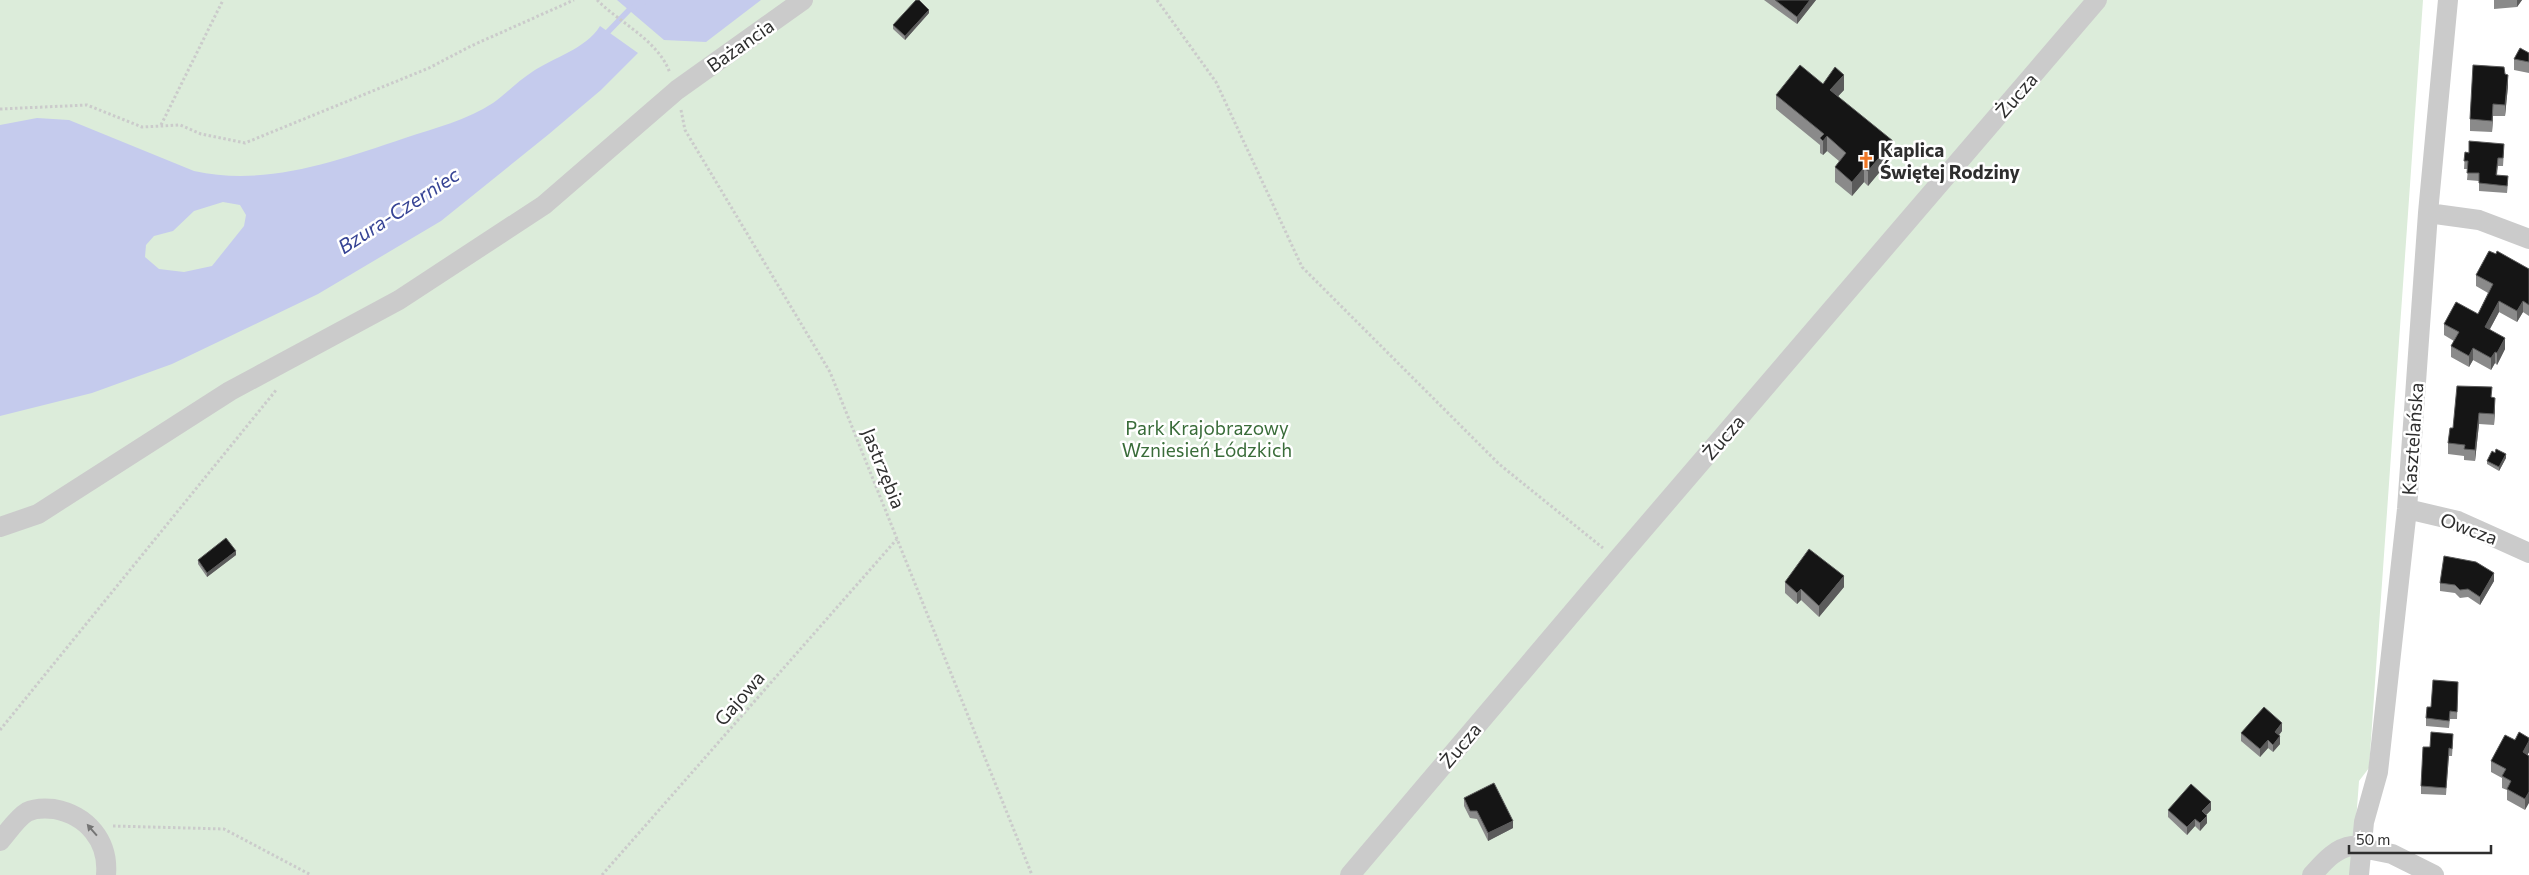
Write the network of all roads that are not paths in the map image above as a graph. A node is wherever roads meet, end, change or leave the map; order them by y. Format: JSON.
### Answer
{"nodes":[{"id":1,"x":803,"y":0,"type":"edge"},
{"id":2,"x":2098,"y":0,"type":"edge"},
{"id":3,"x":2448,"y":0,"type":"edge"},
{"id":4,"x":2428,"y":213,"type":"junction"},
{"id":5,"x":2529,"y":239,"type":"edge"},
{"id":6,"x":2406,"y":509,"type":"junction"},
{"id":7,"x":0,"y":527,"type":"edge"},
{"id":8,"x":2529,"y":553,"type":"edge"},
{"id":9,"x":0,"y":841,"type":"edge"},
{"id":10,"x":2362,"y":848,"type":"junction"},
{"id":11,"x":106,"y":875,"type":"edge"},
{"id":12,"x":1350,"y":875,"type":"edge"},
{"id":13,"x":2312,"y":875,"type":"edge"},
{"id":14,"x":2359,"y":875,"type":"edge"},
{"id":15,"x":2434,"y":875,"type":"edge"}],
"edges":[{"from":1,"to":7,"type":"street","name":"Bażancia"},
{"from":2,"to":12,"type":"street","name":"Żucza"},
{"from":3,"to":4,"type":"street","name":"Kasztelańska"},
{"from":4,"to":5,"type":"street"},
{"from":4,"to":6,"type":"street","name":"Kasztelańska"},
{"from":6,"to":8,"type":"street","name":"Owcza"},
{"from":6,"to":10,"type":"street","name":"Kasztelańska"},
{"from":11,"to":9,"type":"street","one_way":true},
{"from":10,"to":13,"type":"street"},
{"from":10,"to":14,"type":"street","name":"Kasztelańska"},
{"from":10,"to":15,"type":"street"}]}
